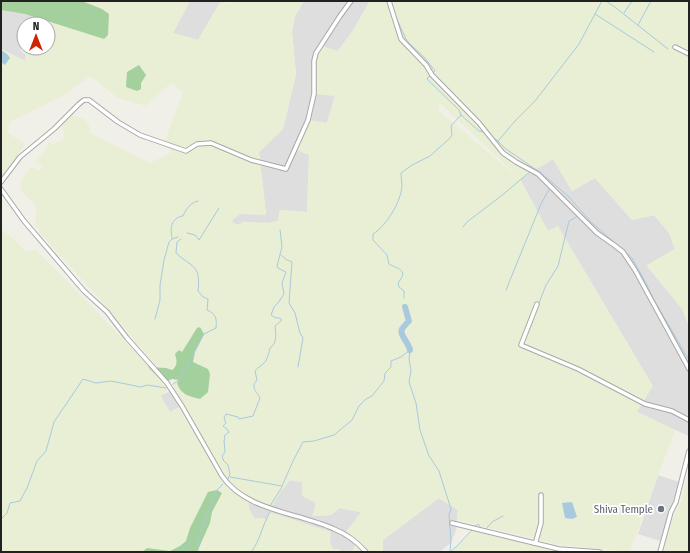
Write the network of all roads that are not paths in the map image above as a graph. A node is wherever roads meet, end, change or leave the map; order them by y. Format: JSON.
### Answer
{"nodes":[{"id":1,"x":351,"y":1,"type":"edge"},
{"id":2,"x":389,"y":1,"type":"edge"},
{"id":3,"x":675,"y":47,"type":"dead end"},
{"id":4,"x":689,"y":54,"type":"edge"},
{"id":5,"x":1,"y":182,"type":"edge"},
{"id":6,"x":1,"y":189,"type":"edge"},
{"id":7,"x":537,"y":304,"type":"dead end"},
{"id":8,"x":689,"y":369,"type":"edge"},
{"id":9,"x":689,"y":420,"type":"edge"},
{"id":10,"x":689,"y":451,"type":"edge"},
{"id":11,"x":541,"y":495,"type":"dead end"},
{"id":12,"x":452,"y":523,"type":"dead end"},
{"id":13,"x":534,"y":543,"type":"junction"},
{"id":14,"x":366,"y":552,"type":"edge"},
{"id":15,"x":600,"y":552,"type":"edge"},
{"id":16,"x":660,"y":552,"type":"edge"}],
"edges":[{"from":1,"to":5,"type":"street"},
{"from":2,"to":8,"type":"street"},
{"from":3,"to":4,"type":"street"},
{"from":6,"to":14,"type":"street"},
{"from":7,"to":9,"type":"street"},
{"from":10,"to":16,"type":"street"},
{"from":11,"to":13,"type":"street"},
{"from":12,"to":13,"type":"street"},
{"from":13,"to":15,"type":"street"}]}
